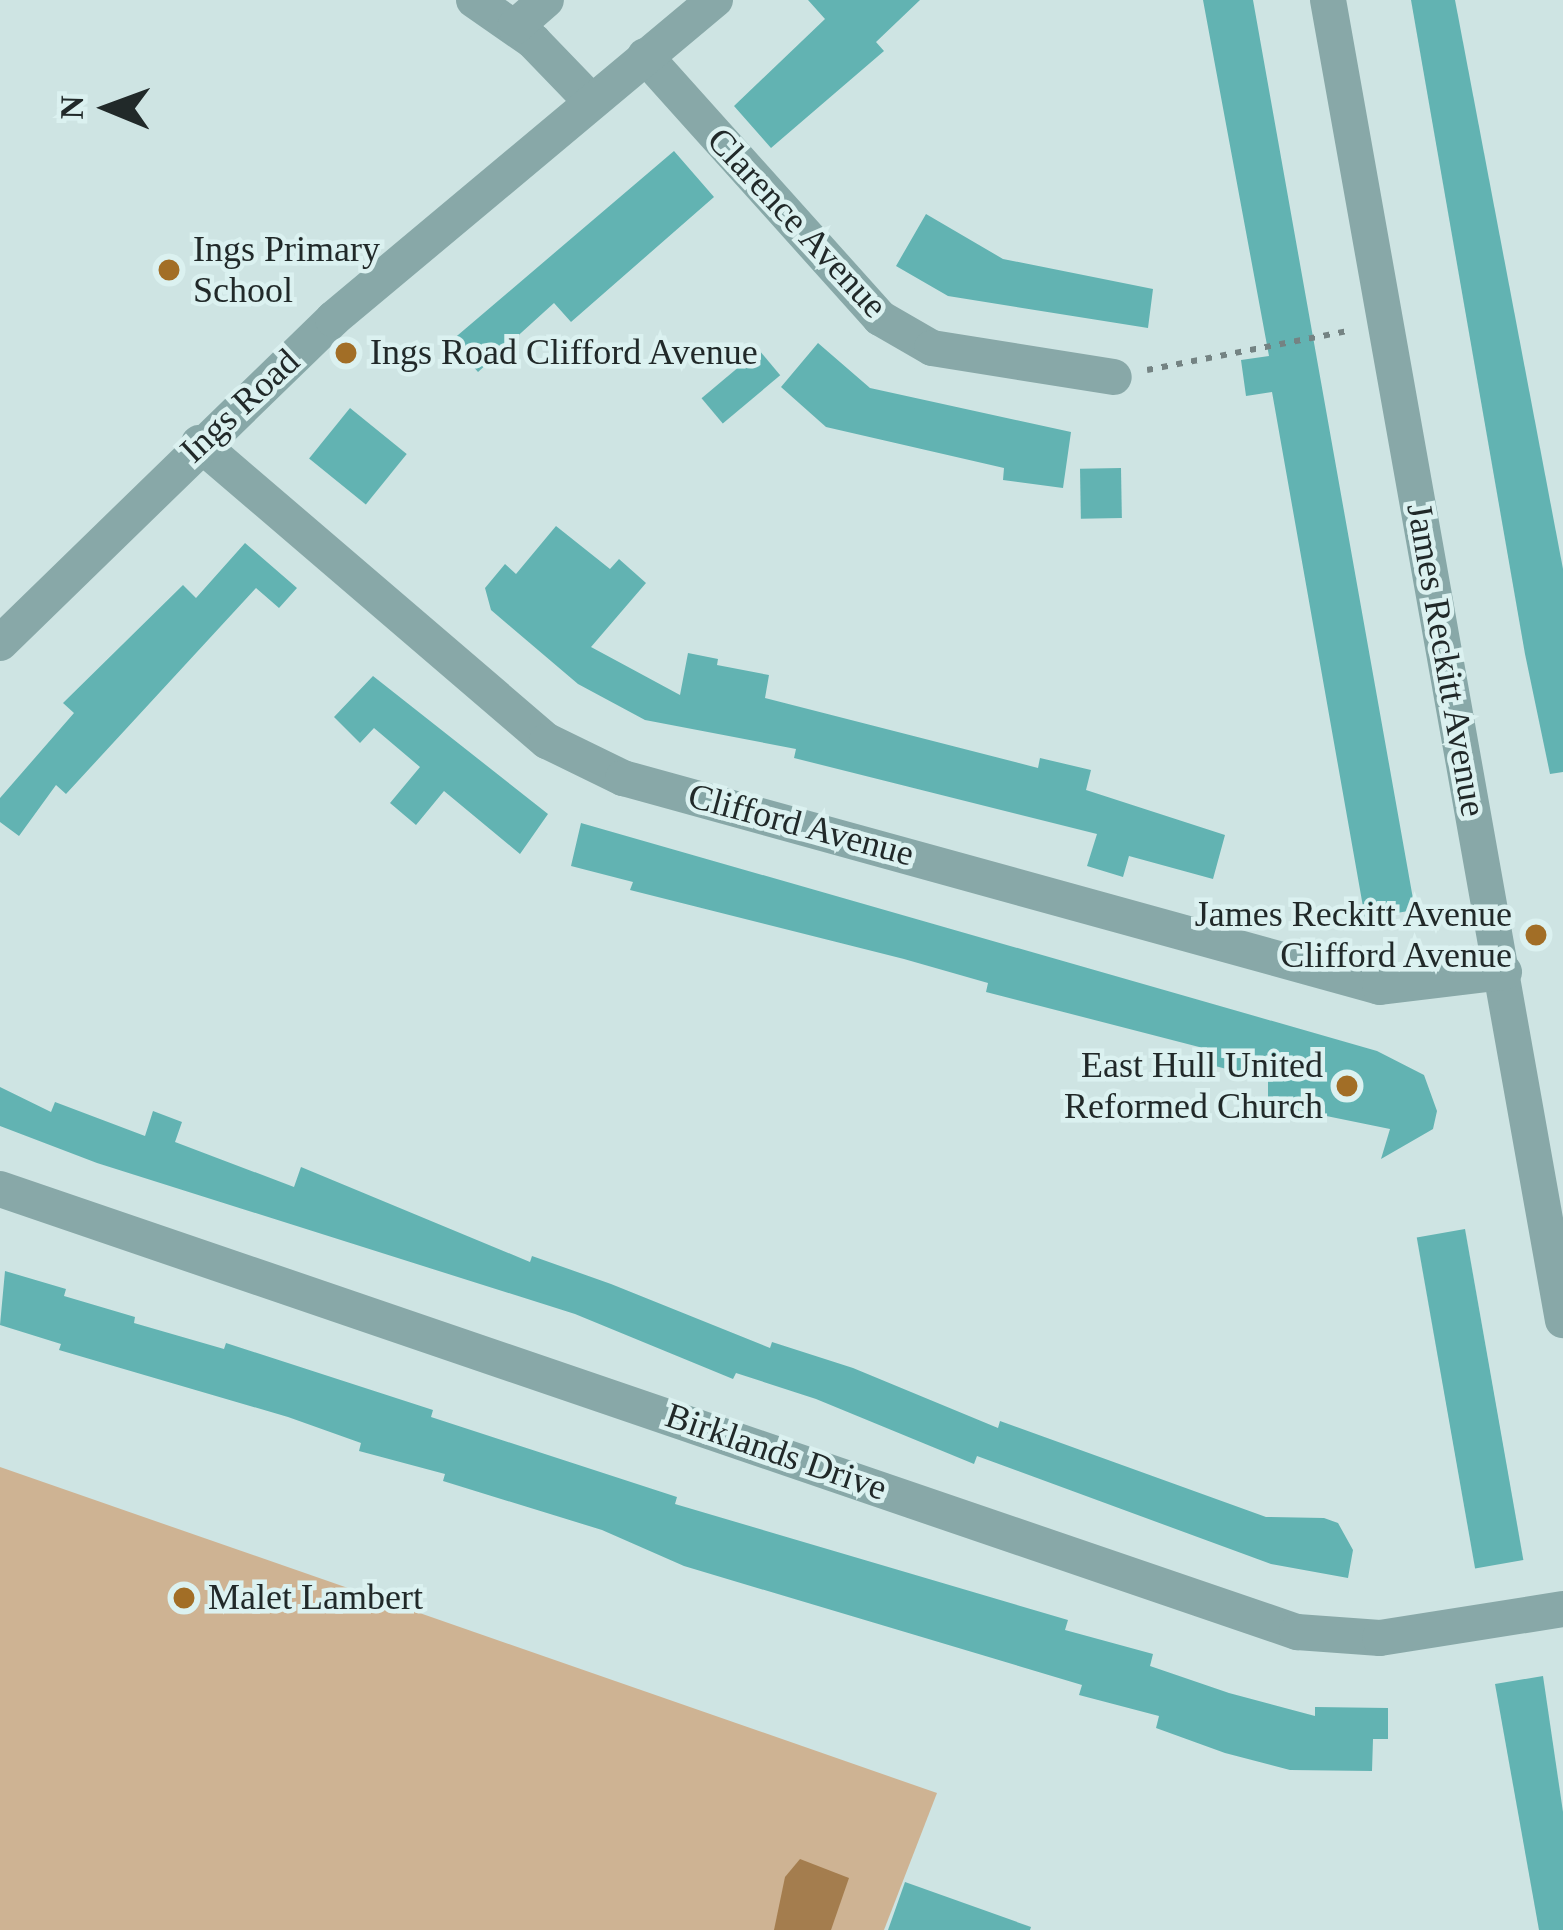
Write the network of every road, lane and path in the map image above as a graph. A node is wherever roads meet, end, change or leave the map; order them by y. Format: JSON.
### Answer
{"nodes":[{"id":1,"x":474,"y":0,"type":"edge"},
{"id":2,"x":546,"y":0,"type":"edge"},
{"id":3,"x":715,"y":0,"type":"edge"},
{"id":4,"x":1328,"y":0,"type":"edge"},
{"id":5,"x":515,"y":27,"type":"junction"},
{"id":6,"x":645,"y":56,"type":"junction"},
{"id":7,"x":591,"y":101,"type":"junction"},
{"id":8,"x":1387,"y":323,"type":"junction"},
{"id":9,"x":1114,"y":376,"type":"joint"},
{"id":10,"x":199,"y":443,"type":"junction"},
{"id":11,"x":0,"y":643,"type":"edge"},
{"id":12,"x":1504,"y":972,"type":"junction"},
{"id":13,"x":0,"y":1189,"type":"edge"},
{"id":14,"x":1563,"y":1320,"type":"edge"},
{"id":15,"x":1563,"y":1609,"type":"edge"}],
"edges":[{"from":1,"to":5,"type":"street"},
{"from":2,"to":5,"type":"street"},
{"from":3,"to":6,"type":"street","name":"Ings Road"},
{"from":4,"to":8,"type":"street","name":"James Reckitt Avenue"},
{"from":5,"to":7,"type":"street"},
{"from":6,"to":7,"type":"street","name":"Ings Road"},
{"from":6,"to":9,"type":"street","name":"Clarence Avenue"},
{"from":7,"to":10,"type":"street","name":"Ings Road"},
{"from":8,"to":9,"type":"path"},
{"from":8,"to":12,"type":"street","name":"James Reckitt Avenue"},
{"from":10,"to":11,"type":"street","name":"Ings Road"},
{"from":10,"to":12,"type":"street","name":"Clifford Avenue"},
{"from":12,"to":14,"type":"street","name":"James Reckitt Avenue"},
{"from":13,"to":15,"type":"street","name":"Birklands Drive"}]}
